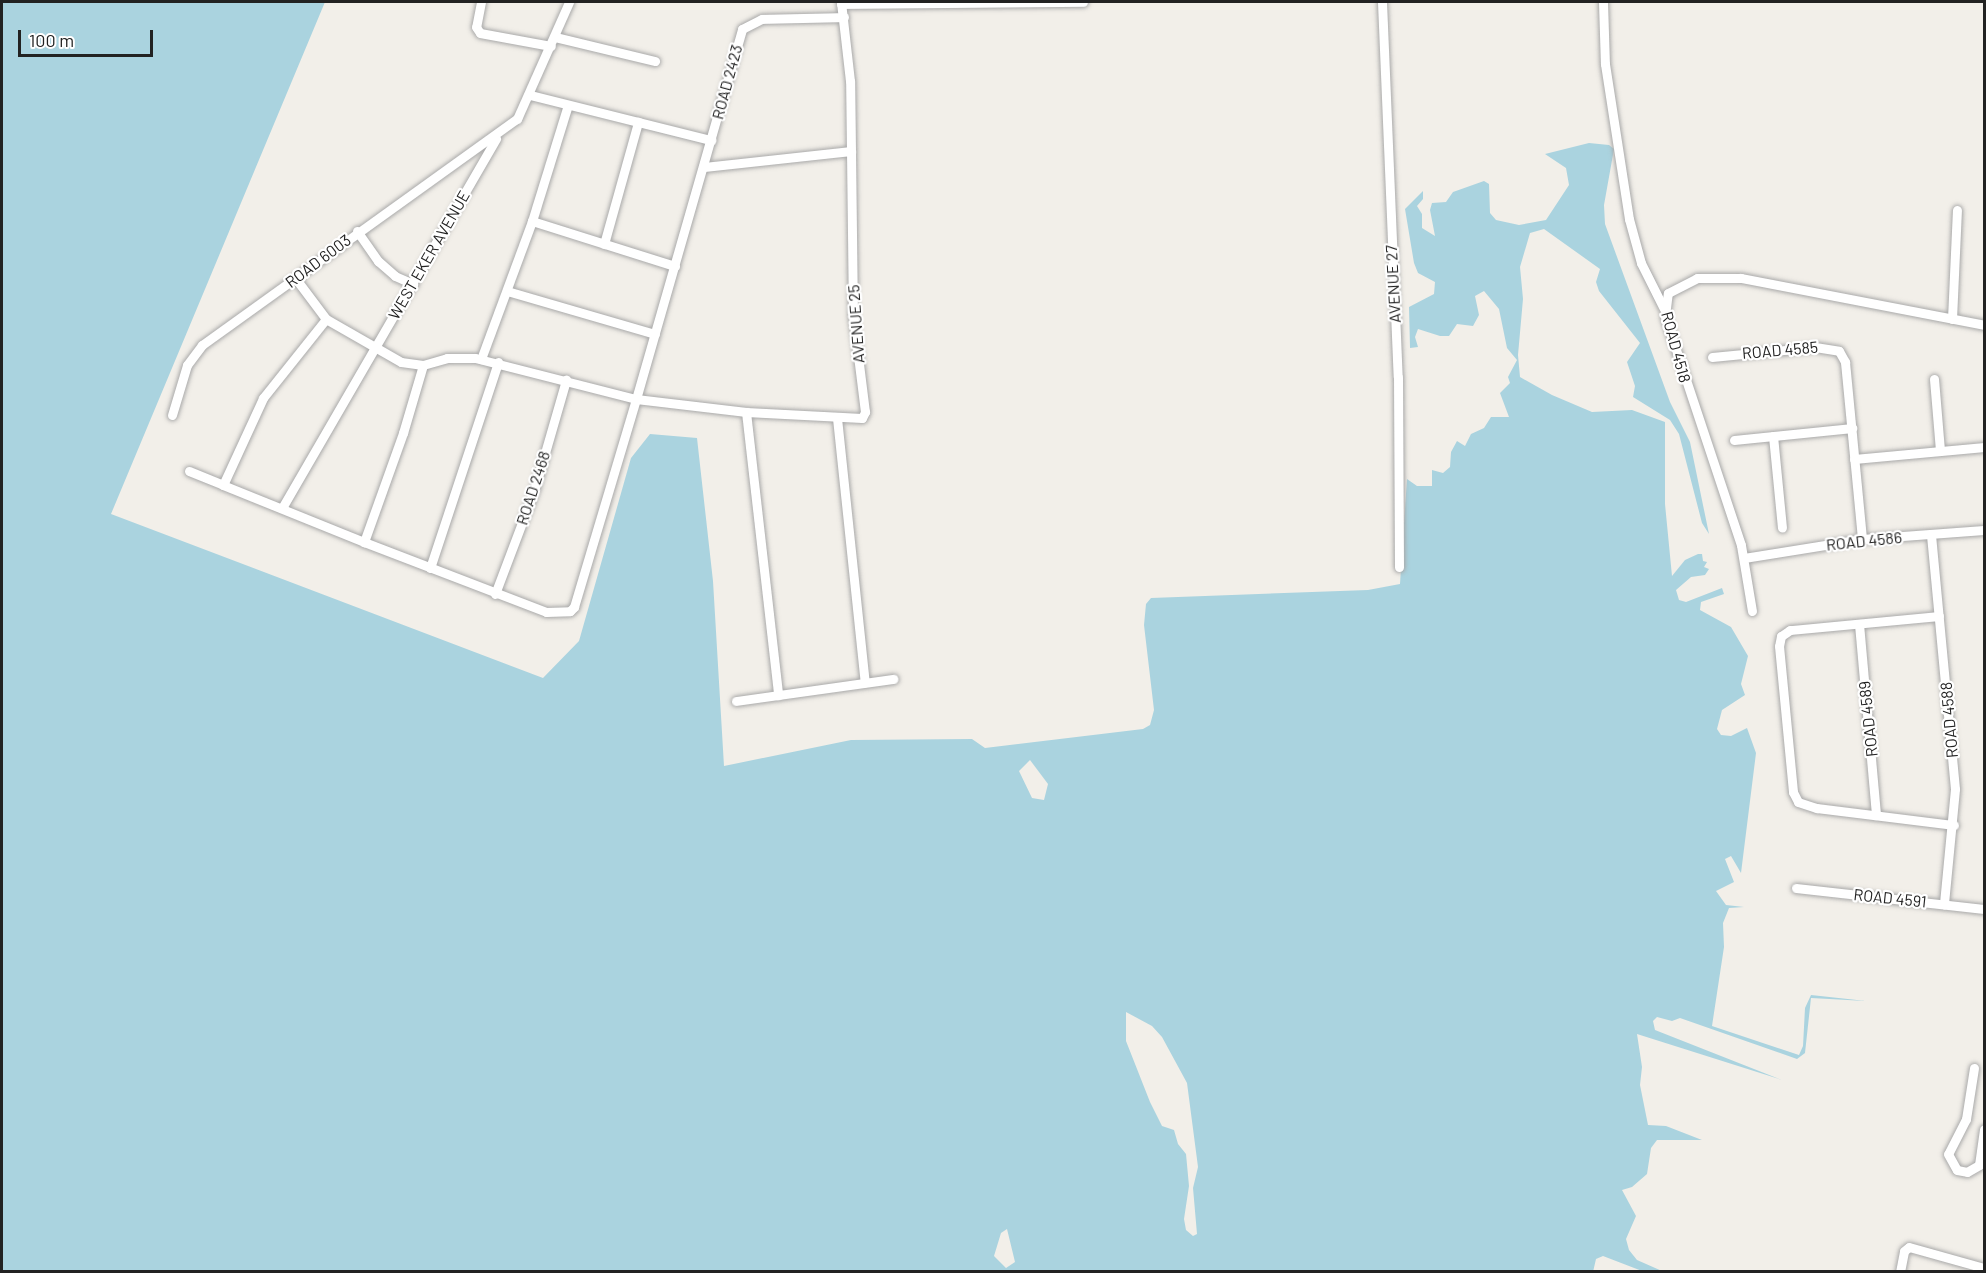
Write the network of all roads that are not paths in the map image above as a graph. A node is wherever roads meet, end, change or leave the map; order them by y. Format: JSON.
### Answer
{"nodes":[{"id":1,"x":481,"y":2,"type":"edge"},
{"id":2,"x":569,"y":2,"type":"edge"},
{"id":3,"x":1083,"y":2,"type":"edge"},
{"id":4,"x":1382,"y":2,"type":"edge"},
{"id":5,"x":1603,"y":2,"type":"edge"},
{"id":6,"x":841,"y":3,"type":"edge"},
{"id":7,"x":844,"y":17,"type":"junction"},
{"id":8,"x":553,"y":41,"type":"junction"},
{"id":9,"x":655,"y":62,"type":"dead end"},
{"id":10,"x":530,"y":95,"type":"junction"},
{"id":11,"x":568,"y":105,"type":"junction"},
{"id":12,"x":638,"y":122,"type":"junction"},
{"id":13,"x":499,"y":134,"type":"junction"},
{"id":14,"x":711,"y":140,"type":"junction"},
{"id":15,"x":851,"y":151,"type":"junction"},
{"id":16,"x":704,"y":167,"type":"junction"},
{"id":17,"x":1957,"y":210,"type":"dead end"},
{"id":18,"x":532,"y":221,"type":"junction"},
{"id":19,"x":357,"y":231,"type":"junction"},
{"id":20,"x":604,"y":244,"type":"junction"},
{"id":21,"x":675,"y":266,"type":"junction"},
{"id":22,"x":296,"y":279,"type":"junction"},
{"id":23,"x":413,"y":284,"type":"junction"},
{"id":24,"x":507,"y":291,"type":"junction"},
{"id":25,"x":1664,"y":309,"type":"junction"},
{"id":26,"x":326,"y":319,"type":"junction"},
{"id":27,"x":1952,"y":319,"type":"junction"},
{"id":28,"x":1984,"y":325,"type":"edge"},
{"id":29,"x":655,"y":334,"type":"junction"},
{"id":30,"x":375,"y":350,"type":"junction"},
{"id":31,"x":1712,"y":357,"type":"dead end"},
{"id":32,"x":480,"y":359,"type":"junction"},
{"id":33,"x":498,"y":362,"type":"junction"},
{"id":34,"x":423,"y":365,"type":"junction"},
{"id":35,"x":1934,"y":379,"type":"dead end"},
{"id":36,"x":566,"y":380,"type":"junction"},
{"id":37,"x":636,"y":399,"type":"junction"},
{"id":38,"x":746,"y":412,"type":"junction"},
{"id":39,"x":172,"y":415,"type":"dead end"},
{"id":40,"x":837,"y":418,"type":"junction"},
{"id":41,"x":1852,"y":428,"type":"junction"},
{"id":42,"x":1773,"y":436,"type":"junction"},
{"id":43,"x":1734,"y":440,"type":"dead end"},
{"id":44,"x":1984,"y":447,"type":"edge"},
{"id":45,"x":1940,"y":451,"type":"junction"},
{"id":46,"x":1854,"y":459,"type":"junction"},
{"id":47,"x":189,"y":471,"type":"dead end"},
{"id":48,"x":223,"y":485,"type":"junction"},
{"id":49,"x":282,"y":508,"type":"junction"},
{"id":50,"x":1782,"y":528,"type":"dead end"},
{"id":51,"x":1984,"y":530,"type":"edge"},
{"id":52,"x":1931,"y":535,"type":"junction"},
{"id":53,"x":1862,"y":539,"type":"junction"},
{"id":54,"x":364,"y":542,"type":"junction"},
{"id":55,"x":1744,"y":558,"type":"junction"},
{"id":56,"x":1399,"y":567,"type":"dead end"},
{"id":57,"x":430,"y":568,"type":"junction"},
{"id":58,"x":495,"y":594,"type":"junction"},
{"id":59,"x":1752,"y":612,"type":"dead end"},
{"id":60,"x":1940,"y":616,"type":"junction"},
{"id":61,"x":1859,"y":624,"type":"junction"},
{"id":62,"x":892,"y":679,"type":"dead end"},
{"id":63,"x":865,"y":683,"type":"junction"},
{"id":64,"x":778,"y":695,"type":"junction"},
{"id":65,"x":736,"y":701,"type":"dead end"},
{"id":66,"x":1876,"y":815,"type":"junction"},
{"id":67,"x":1953,"y":825,"type":"junction"},
{"id":68,"x":1796,"y":888,"type":"dead end"},
{"id":69,"x":1944,"y":904,"type":"junction"},
{"id":70,"x":1984,"y":909,"type":"edge"},
{"id":71,"x":1974,"y":1068,"type":"dead end"},
{"id":72,"x":1964,"y":1125,"type":"junction"},
{"id":73,"x":1984,"y":1129,"type":"edge"},
{"id":74,"x":1984,"y":1268,"type":"edge"},
{"id":75,"x":1900,"y":1272,"type":"edge"}],
"edges":[{"from":1,"to":8,"type":"street"},
{"from":2,"to":8,"type":"street","name":"WEST EKER AVENUE"},
{"from":3,"to":6,"type":"street"},
{"from":4,"to":56,"type":"street","name":"AVENUE 27"},
{"from":5,"to":25,"type":"street"},
{"from":6,"to":7,"type":"street","name":"AVENUE 25"},
{"from":7,"to":14,"type":"street","name":"ROAD 2423"},
{"from":7,"to":15,"type":"street","name":"AVENUE 25"},
{"from":8,"to":9,"type":"street"},
{"from":8,"to":10,"type":"street","name":"WEST EKER AVENUE"},
{"from":10,"to":11,"type":"street"},
{"from":10,"to":13,"type":"street","name":"WEST EKER AVENUE"},
{"from":11,"to":12,"type":"street"},
{"from":11,"to":18,"type":"street"},
{"from":12,"to":14,"type":"street"},
{"from":12,"to":20,"type":"street"},
{"from":13,"to":19,"type":"street","name":"ROAD 6003"},
{"from":13,"to":23,"type":"street","name":"WEST EKER AVENUE"},
{"from":14,"to":16,"type":"street","name":"ROAD 2423"},
{"from":15,"to":16,"type":"street"},
{"from":15,"to":40,"type":"street","name":"AVENUE 25"},
{"from":16,"to":21,"type":"street","name":"ROAD 2423"},
{"from":17,"to":27,"type":"street"},
{"from":18,"to":20,"type":"street"},
{"from":18,"to":24,"type":"street"},
{"from":19,"to":22,"type":"street","name":"ROAD 6003"},
{"from":19,"to":23,"type":"street"},
{"from":20,"to":21,"type":"street"},
{"from":21,"to":29,"type":"street","name":"ROAD 2423"},
{"from":22,"to":26,"type":"street"},
{"from":22,"to":39,"type":"street","name":"ROAD 6003"},
{"from":23,"to":30,"type":"street","name":"WEST EKER AVENUE"},
{"from":24,"to":29,"type":"street"},
{"from":24,"to":32,"type":"street"},
{"from":25,"to":27,"type":"street","name":"ROAD 4518"},
{"from":25,"to":55,"type":"street","name":"ROAD 4518"},
{"from":26,"to":30,"type":"street"},
{"from":26,"to":48,"type":"street"},
{"from":27,"to":28,"type":"street","name":"ROAD 4518"},
{"from":29,"to":37,"type":"street","name":"ROAD 2423"},
{"from":30,"to":34,"type":"street"},
{"from":30,"to":49,"type":"street","name":"WEST EKER AVENUE"},
{"from":31,"to":41,"type":"street","name":"ROAD 4585"},
{"from":32,"to":33,"type":"street","name":"AVENUE 25"},
{"from":32,"to":34,"type":"street","name":"AVENUE 25"},
{"from":33,"to":36,"type":"street","name":"AVENUE 25"},
{"from":33,"to":57,"type":"street"},
{"from":34,"to":54,"type":"street"},
{"from":35,"to":45,"type":"street"},
{"from":36,"to":37,"type":"street","name":"AVENUE 25"},
{"from":36,"to":58,"type":"street","name":"ROAD 2468"},
{"from":37,"to":38,"type":"street","name":"AVENUE 25"},
{"from":37,"to":58,"type":"street","name":"ROAD 2423"},
{"from":38,"to":40,"type":"street","name":"AVENUE 25"},
{"from":38,"to":64,"type":"street"},
{"from":40,"to":63,"type":"street"},
{"from":41,"to":42,"type":"street"},
{"from":41,"to":46,"type":"street","name":"ROAD 4585"},
{"from":42,"to":43,"type":"street"},
{"from":42,"to":50,"type":"street"},
{"from":44,"to":45,"type":"street"},
{"from":45,"to":46,"type":"street"},
{"from":46,"to":53,"type":"street","name":"ROAD 4585"},
{"from":47,"to":48,"type":"street"},
{"from":48,"to":49,"type":"street"},
{"from":49,"to":54,"type":"street"},
{"from":51,"to":52,"type":"street","name":"ROAD 4586"},
{"from":52,"to":53,"type":"street","name":"ROAD 4586"},
{"from":52,"to":60,"type":"street","name":"ROAD 4588"},
{"from":53,"to":55,"type":"street","name":"ROAD 4586"},
{"from":54,"to":57,"type":"street"},
{"from":55,"to":59,"type":"street","name":"ROAD 4518"},
{"from":57,"to":58,"type":"street"},
{"from":60,"to":61,"type":"street"},
{"from":60,"to":67,"type":"street","name":"ROAD 4588"},
{"from":61,"to":66,"type":"street","name":"ROAD 4589"},
{"from":61,"to":66,"type":"street"},
{"from":62,"to":63,"type":"street"},
{"from":63,"to":64,"type":"street"},
{"from":64,"to":65,"type":"street"},
{"from":66,"to":67,"type":"street"},
{"from":67,"to":69,"type":"street","name":"ROAD 4588"},
{"from":68,"to":69,"type":"street","name":"ROAD 4591"},
{"from":69,"to":70,"type":"street","name":"ROAD 4591"},
{"from":71,"to":72,"type":"street"},
{"from":72,"to":73,"type":"street"},
{"from":72,"to":73,"type":"street"},
{"from":74,"to":75,"type":"street"}]}
